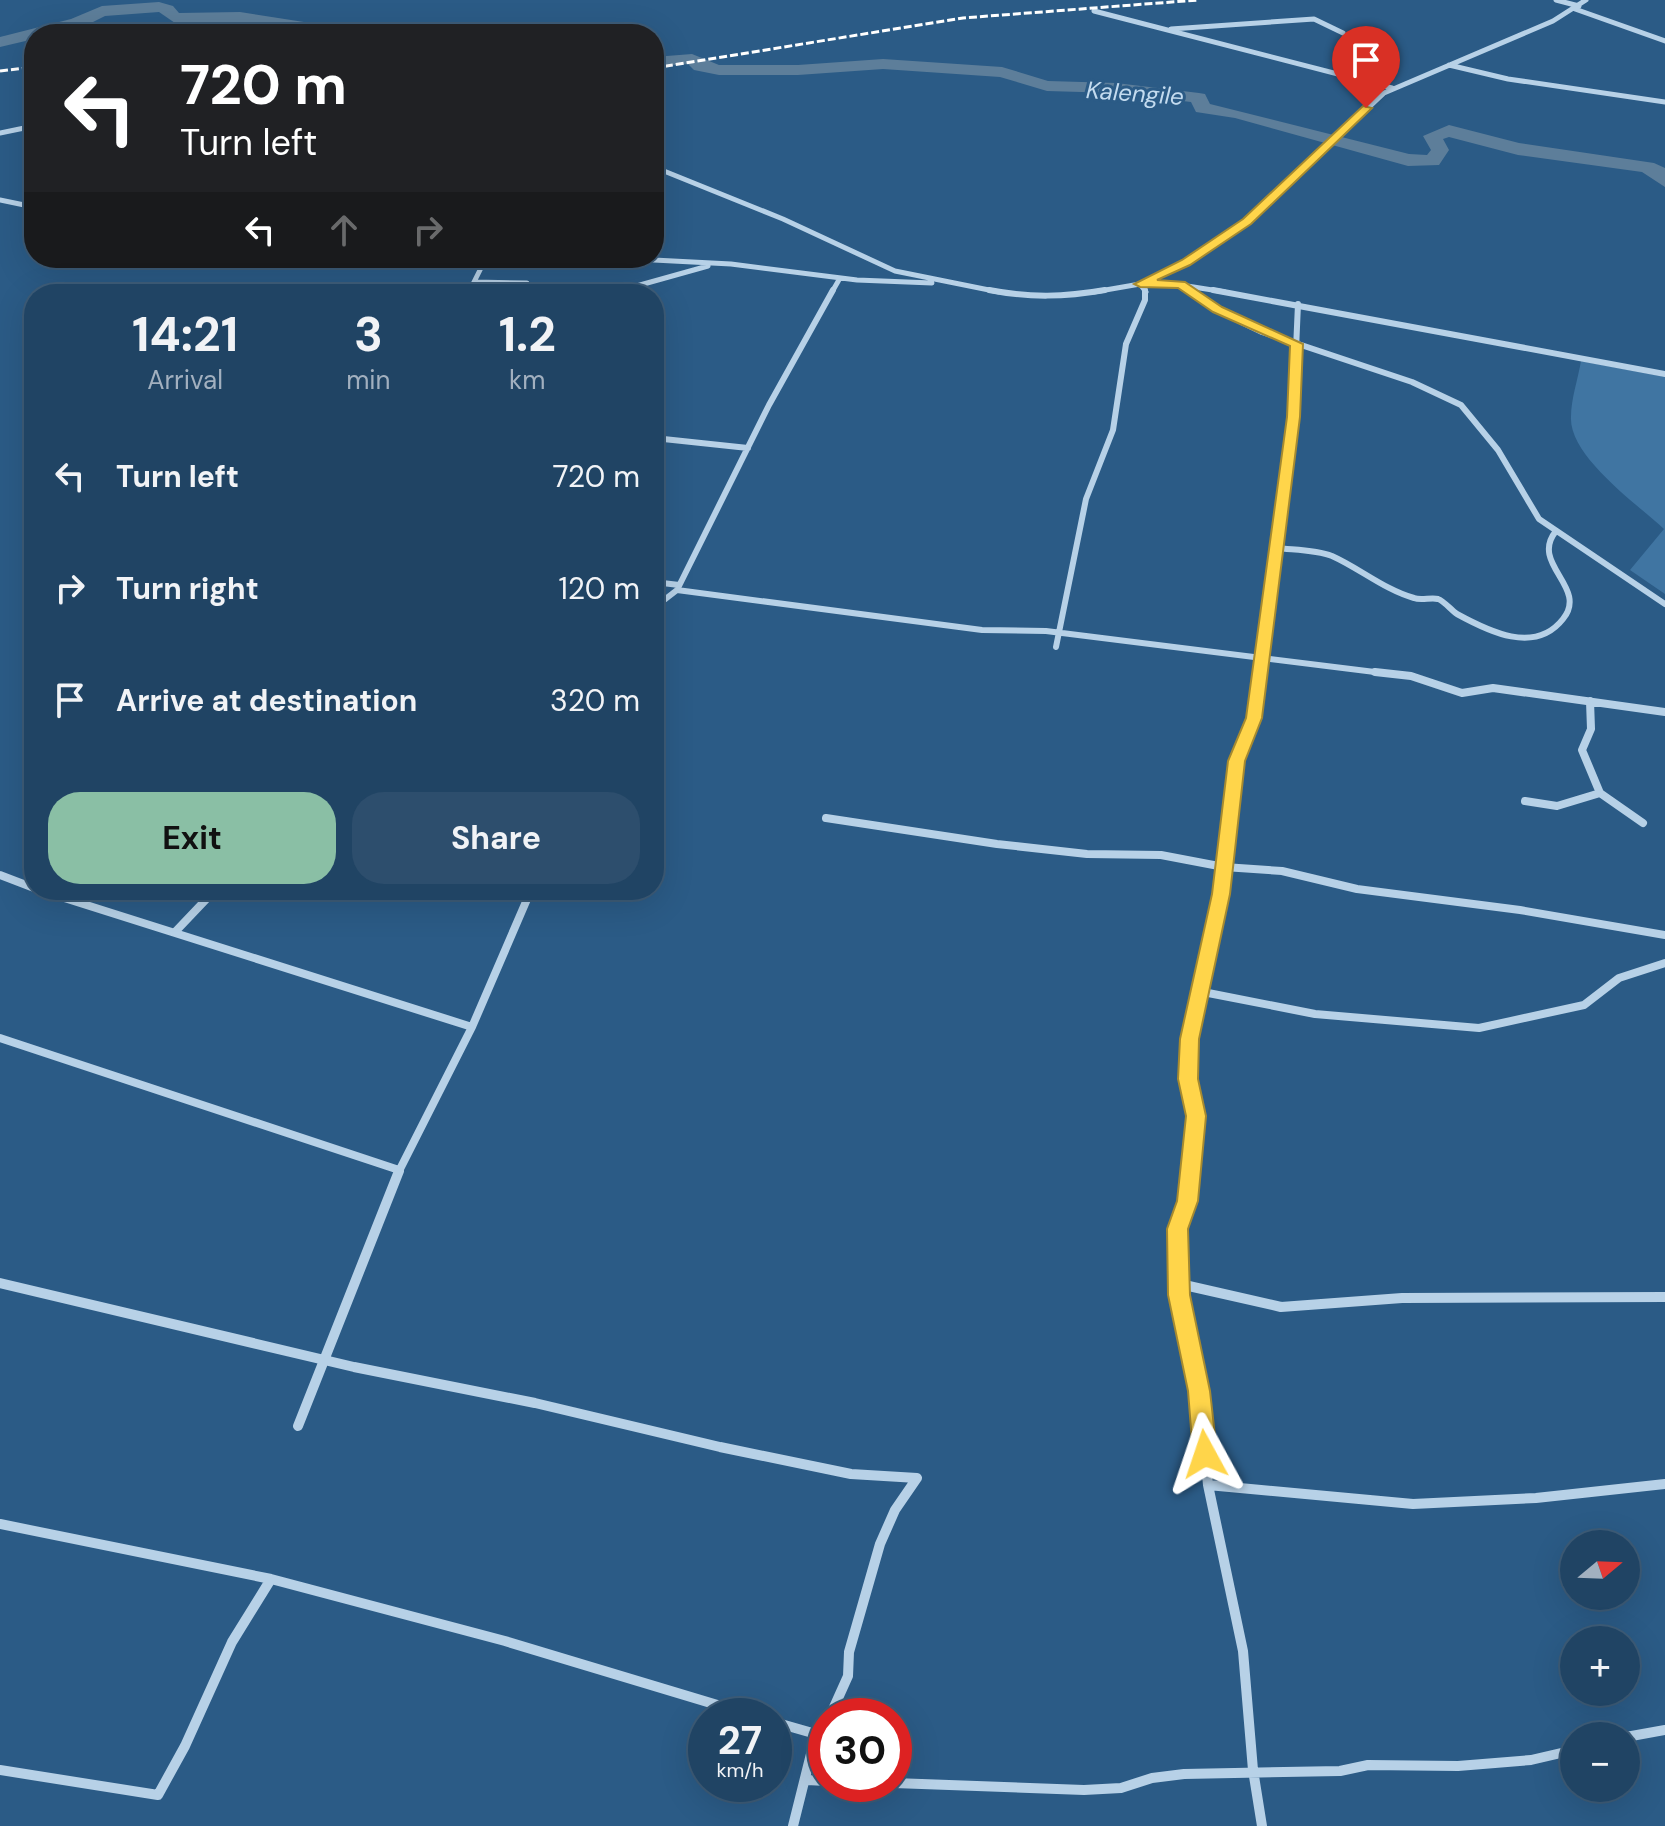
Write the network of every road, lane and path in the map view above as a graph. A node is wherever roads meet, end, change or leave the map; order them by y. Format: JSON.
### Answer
{"nodes":[{"id":1,"x":1556,"y":0,"type":"edge"},
{"id":2,"x":1586,"y":0,"type":"edge"},
{"id":3,"x":1577,"y":7,"type":"junction"},
{"id":4,"x":1094,"y":11,"type":"dead end"},
{"id":5,"x":1166,"y":29,"type":"junction"},
{"id":6,"x":1343,"y":33,"type":"dead end"},
{"id":7,"x":1665,"y":41,"type":"edge"},
{"id":8,"x":1449,"y":65,"type":"junction"},
{"id":9,"x":1393,"y":88,"type":"junction"},
{"id":10,"x":1665,"y":102,"type":"edge"},
{"id":11,"x":24,"y":128,"type":"edge"},
{"id":12,"x":0,"y":133,"type":"edge"},
{"id":13,"x":664,"y":171,"type":"edge"},
{"id":14,"x":0,"y":200,"type":"edge"},
{"id":15,"x":24,"y":205,"type":"edge"},
{"id":16,"x":664,"y":262,"type":"edge"},
{"id":17,"x":712,"y":265,"type":"junction"},
{"id":18,"x":481,"y":268,"type":"edge"},
{"id":19,"x":840,"y":278,"type":"junction"},
{"id":20,"x":475,"y":282,"type":"joint"},
{"id":21,"x":527,"y":283,"type":"dead end"},
{"id":22,"x":941,"y":283,"type":"junction"},
{"id":23,"x":645,"y":284,"type":"edge"},
{"id":24,"x":1140,"y":284,"type":"junction"},
{"id":25,"x":1181,"y":285,"type":"junction"},
{"id":26,"x":1298,"y":304,"type":"junction"},
{"id":27,"x":1296,"y":344,"type":"junction"},
{"id":28,"x":1665,"y":374,"type":"edge"},
{"id":29,"x":664,"y":439,"type":"edge"},
{"id":30,"x":748,"y":448,"type":"junction"},
{"id":31,"x":1556,"y":531,"type":"junction"},
{"id":32,"x":1277,"y":548,"type":"junction"},
{"id":33,"x":664,"y":584,"type":"edge"},
{"id":34,"x":678,"y":587,"type":"junction"},
{"id":35,"x":664,"y":600,"type":"edge"},
{"id":36,"x":1665,"y":604,"type":"edge"},
{"id":37,"x":1059,"y":633,"type":"junction"},
{"id":38,"x":1056,"y":647,"type":"dead end"},
{"id":39,"x":1262,"y":657,"type":"junction"},
{"id":40,"x":1590,"y":701,"type":"junction"},
{"id":41,"x":1665,"y":712,"type":"edge"},
{"id":42,"x":1600,"y":793,"type":"junction"},
{"id":43,"x":1525,"y":801,"type":"dead end"},
{"id":44,"x":826,"y":818,"type":"dead end"},
{"id":45,"x":1643,"y":823,"type":"dead end"},
{"id":46,"x":1224,"y":867,"type":"junction"},
{"id":47,"x":0,"y":875,"type":"edge"},
{"id":48,"x":24,"y":884,"type":"edge"},
{"id":49,"x":73,"y":900,"type":"edge"},
{"id":50,"x":205,"y":900,"type":"edge"},
{"id":51,"x":526,"y":900,"type":"edge"},
{"id":52,"x":176,"y":931,"type":"junction"},
{"id":53,"x":1665,"y":935,"type":"edge"},
{"id":54,"x":1665,"y":963,"type":"edge"},
{"id":55,"x":1198,"y":991,"type":"junction"},
{"id":56,"x":472,"y":1027,"type":"junction"},
{"id":57,"x":0,"y":1038,"type":"edge"},
{"id":58,"x":399,"y":1170,"type":"junction"},
{"id":59,"x":0,"y":1283,"type":"edge"},
{"id":60,"x":1180,"y":1284,"type":"junction"},
{"id":61,"x":1665,"y":1297,"type":"edge"},
{"id":62,"x":325,"y":1358,"type":"junction"},
{"id":63,"x":298,"y":1426,"type":"dead end"},
{"id":64,"x":1665,"y":1484,"type":"edge"},
{"id":65,"x":1208,"y":1485,"type":"junction"},
{"id":66,"x":0,"y":1524,"type":"edge"},
{"id":67,"x":271,"y":1579,"type":"junction"},
{"id":68,"x":694,"y":1698,"type":"edge"},
{"id":69,"x":838,"y":1698,"type":"edge"},
{"id":70,"x":1665,"y":1730,"type":"edge"},
{"id":71,"x":1640,"y":1734,"type":"edge"},
{"id":72,"x":1560,"y":1753,"type":"edge"},
{"id":73,"x":0,"y":1770,"type":"edge"},
{"id":74,"x":1253,"y":1770,"type":"junction"},
{"id":75,"x":808,"y":1776,"type":"edge"},
{"id":76,"x":807,"y":1780,"type":"joint"},
{"id":77,"x":912,"y":1784,"type":"edge"},
{"id":78,"x":793,"y":1826,"type":"edge"},
{"id":79,"x":1262,"y":1826,"type":"edge"}],
"edges":[{"from":1,"to":3,"type":"street"},
{"from":2,"to":3,"type":"street"},
{"from":3,"to":7,"type":"street"},
{"from":3,"to":8,"type":"street"},
{"from":4,"to":5,"type":"street"},
{"from":5,"to":6,"type":"street"},
{"from":5,"to":9,"type":"street"},
{"from":8,"to":9,"type":"street"},
{"from":8,"to":10,"type":"street"},
{"from":9,"to":24,"type":"street"},
{"from":11,"to":12,"type":"street"},
{"from":13,"to":22,"type":"street"},
{"from":14,"to":15,"type":"street"},
{"from":16,"to":17,"type":"street"},
{"from":17,"to":19,"type":"street"},
{"from":17,"to":23,"type":"street"},
{"from":18,"to":20,"type":"street"},
{"from":19,"to":22,"type":"street"},
{"from":19,"to":30,"type":"street"},
{"from":20,"to":21,"type":"street"},
{"from":22,"to":24,"type":"street"},
{"from":24,"to":25,"type":"street"},
{"from":24,"to":37,"type":"street"},
{"from":25,"to":26,"type":"street"},
{"from":25,"to":27,"type":"street"},
{"from":26,"to":27,"type":"street"},
{"from":26,"to":28,"type":"street"},
{"from":27,"to":31,"type":"street"},
{"from":27,"to":32,"type":"street"},
{"from":29,"to":30,"type":"street"},
{"from":30,"to":34,"type":"street"},
{"from":31,"to":32,"type":"street"},
{"from":31,"to":36,"type":"street"},
{"from":32,"to":39,"type":"street"},
{"from":33,"to":34,"type":"street"},
{"from":34,"to":35,"type":"street"},
{"from":34,"to":37,"type":"street"},
{"from":37,"to":38,"type":"street"},
{"from":37,"to":39,"type":"street"},
{"from":39,"to":40,"type":"street"},
{"from":39,"to":46,"type":"street"},
{"from":40,"to":41,"type":"street"},
{"from":40,"to":42,"type":"street"},
{"from":42,"to":43,"type":"street"},
{"from":42,"to":45,"type":"street"},
{"from":44,"to":46,"type":"street"},
{"from":46,"to":53,"type":"street"},
{"from":46,"to":55,"type":"street"},
{"from":47,"to":48,"type":"street"},
{"from":49,"to":52,"type":"street"},
{"from":50,"to":52,"type":"street"},
{"from":51,"to":56,"type":"street"},
{"from":52,"to":56,"type":"street"},
{"from":54,"to":55,"type":"street"},
{"from":55,"to":60,"type":"street"},
{"from":56,"to":58,"type":"street"},
{"from":57,"to":58,"type":"street"},
{"from":58,"to":62,"type":"street"},
{"from":59,"to":62,"type":"street"},
{"from":60,"to":61,"type":"street"},
{"from":60,"to":65,"type":"street"},
{"from":62,"to":63,"type":"street"},
{"from":62,"to":69,"type":"street"},
{"from":64,"to":65,"type":"street"},
{"from":65,"to":74,"type":"street"},
{"from":66,"to":67,"type":"street"},
{"from":67,"to":68,"type":"street"},
{"from":67,"to":73,"type":"street"},
{"from":70,"to":71,"type":"street"},
{"from":72,"to":74,"type":"street"},
{"from":74,"to":77,"type":"street"},
{"from":74,"to":79,"type":"street"},
{"from":75,"to":76,"type":"street"},
{"from":76,"to":78,"type":"street"}]}
